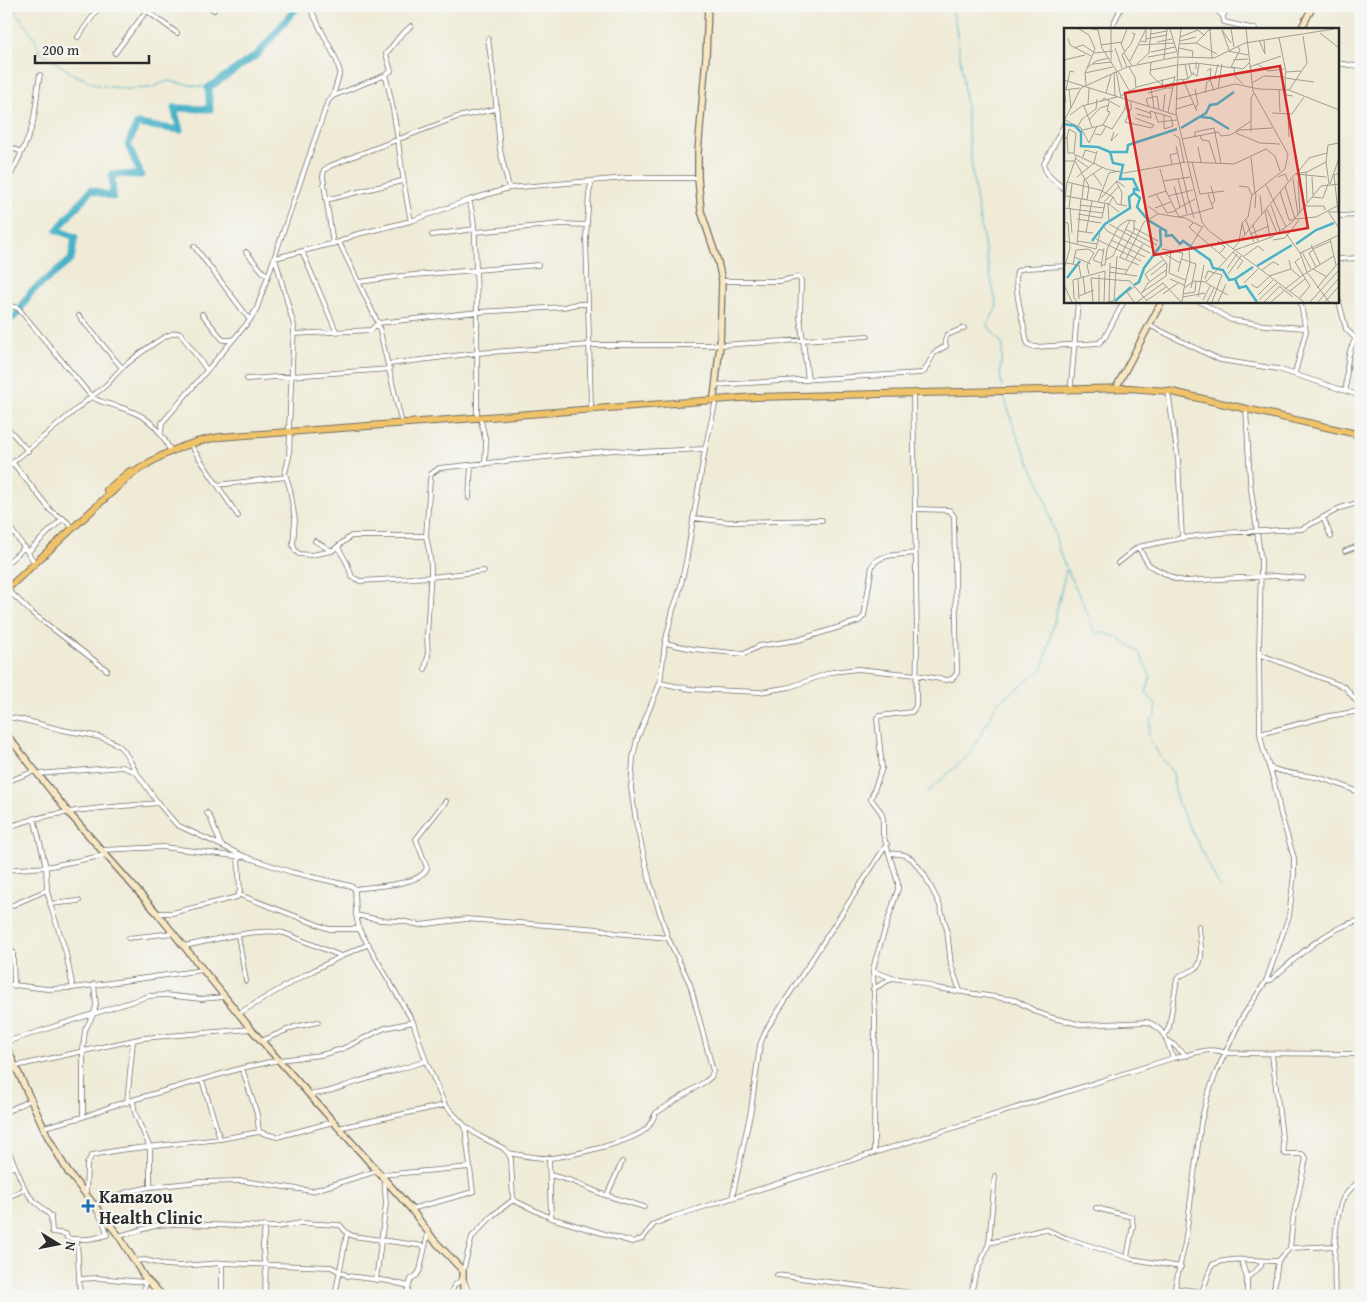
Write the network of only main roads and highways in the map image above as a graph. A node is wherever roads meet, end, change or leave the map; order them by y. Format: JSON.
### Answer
{"nodes":[{"id":1,"x":715,"y":399,"type":"junction"},
{"id":2,"x":572,"y":409,"type":"junction"},
{"id":3,"x":479,"y":416,"type":"junction"},
{"id":4,"x":290,"y":429,"type":"junction"},
{"id":5,"x":1361,"y":433,"type":"edge"},
{"id":6,"x":7,"y":588,"type":"edge"}],
"edges":[{"from":1,"to":2,"type":"main road"},
{"from":1,"to":2,"type":"main road"},
{"from":1,"to":5,"type":"main road"},
{"from":1,"to":5,"type":"main road"},
{"from":2,"to":3,"type":"main road"},
{"from":3,"to":4,"type":"main road"},
{"from":3,"to":4,"type":"main road"},
{"from":4,"to":6,"type":"main road"},
{"from":4,"to":6,"type":"main road"}]}
